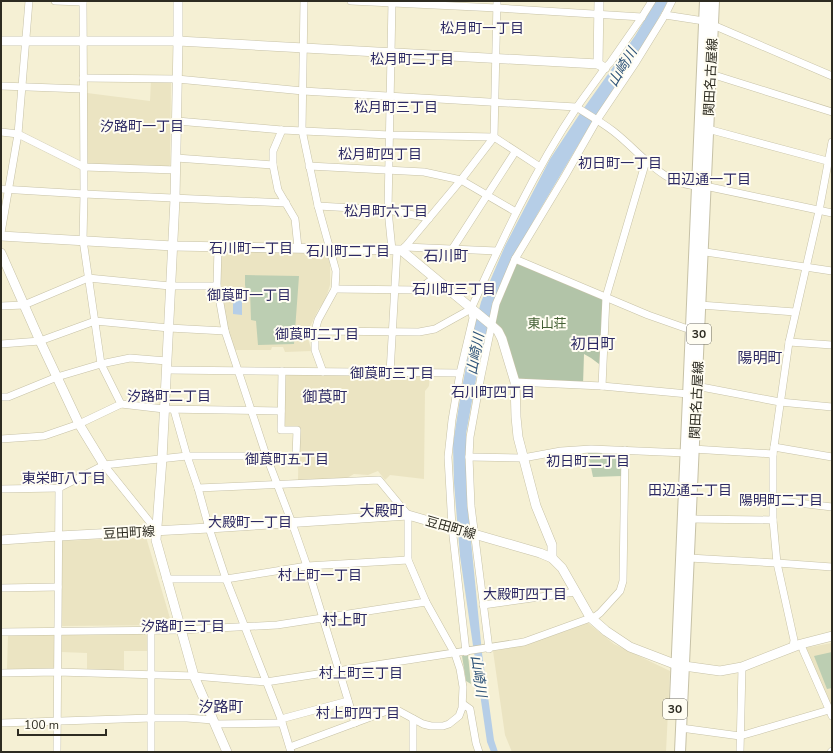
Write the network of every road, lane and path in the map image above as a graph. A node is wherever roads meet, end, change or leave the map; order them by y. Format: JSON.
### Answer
{"nodes":[{"id":1,"x":29,"y":1,"type":"edge"},
{"id":2,"x":55,"y":1,"type":"edge"},
{"id":3,"x":178,"y":1,"type":"edge"},
{"id":4,"x":304,"y":1,"type":"edge"},
{"id":5,"x":351,"y":1,"type":"edge"},
{"id":6,"x":599,"y":1,"type":"edge"},
{"id":7,"x":652,"y":1,"type":"edge"},
{"id":8,"x":672,"y":1,"type":"edge"},
{"id":9,"x":705,"y":1,"type":"edge"},
{"id":10,"x":714,"y":1,"type":"edge"},
{"id":11,"x":83,"y":2,"type":"edge"},
{"id":12,"x":392,"y":2,"type":"edge"},
{"id":13,"x":497,"y":4,"type":"edge"},
{"id":14,"x":599,"y":14,"type":"junction"},
{"id":15,"x":665,"y":15,"type":"junction"},
{"id":16,"x":642,"y":17,"type":"junction"},
{"id":17,"x":709,"y":23,"type":"junction"},
{"id":18,"x":1,"y":41,"type":"edge"},
{"id":19,"x":25,"y":41,"type":"junction"},
{"id":20,"x":83,"y":41,"type":"junction"},
{"id":21,"x":178,"y":41,"type":"junction"},
{"id":22,"x":304,"y":47,"type":"junction"},
{"id":23,"x":391,"y":53,"type":"junction"},
{"id":24,"x":496,"y":58,"type":"junction"},
{"id":25,"x":601,"y":66,"type":"junction"},
{"id":26,"x":710,"y":74,"type":"junction"},
{"id":27,"x":832,"y":76,"type":"edge"},
{"id":28,"x":83,"y":78,"type":"junction"},
{"id":29,"x":178,"y":79,"type":"junction"},
{"id":30,"x":1,"y":86,"type":"edge"},
{"id":31,"x":22,"y":87,"type":"junction"},
{"id":32,"x":83,"y":88,"type":"junction"},
{"id":33,"x":303,"y":90,"type":"junction"},
{"id":34,"x":390,"y":97,"type":"junction"},
{"id":35,"x":495,"y":102,"type":"junction"},
{"id":36,"x":579,"y":109,"type":"junction"},
{"id":37,"x":832,"y":112,"type":"edge"},
{"id":38,"x":596,"y":120,"type":"junction"},
{"id":39,"x":177,"y":121,"type":"junction"},
{"id":40,"x":704,"y":128,"type":"junction"},
{"id":41,"x":282,"y":130,"type":"junction"},
{"id":42,"x":302,"y":130,"type":"junction"},
{"id":43,"x":1,"y":132,"type":"edge"},
{"id":44,"x":18,"y":134,"type":"junction"},
{"id":45,"x":390,"y":135,"type":"junction"},
{"id":46,"x":494,"y":137,"type":"junction"},
{"id":47,"x":832,"y":142,"type":"edge"},
{"id":48,"x":515,"y":152,"type":"junction"},
{"id":49,"x":176,"y":158,"type":"junction"},
{"id":50,"x":646,"y":162,"type":"junction"},
{"id":51,"x":830,"y":162,"type":"edge"},
{"id":52,"x":274,"y":165,"type":"junction"},
{"id":53,"x":309,"y":166,"type":"junction"},
{"id":54,"x":84,"y":167,"type":"junction"},
{"id":55,"x":540,"y":167,"type":"junction"},
{"id":56,"x":176,"y":170,"type":"junction"},
{"id":57,"x":389,"y":171,"type":"junction"},
{"id":58,"x":461,"y":180,"type":"junction"},
{"id":59,"x":701,"y":186,"type":"junction"},
{"id":60,"x":5,"y":189,"type":"edge"},
{"id":61,"x":84,"y":194,"type":"junction"},
{"id":62,"x":487,"y":196,"type":"junction"},
{"id":63,"x":175,"y":199,"type":"junction"},
{"id":64,"x":286,"y":203,"type":"junction"},
{"id":65,"x":318,"y":206,"type":"junction"},
{"id":66,"x":388,"y":210,"type":"junction"},
{"id":67,"x":819,"y":211,"type":"junction"},
{"id":68,"x":516,"y":212,"type":"junction"},
{"id":69,"x":832,"y":213,"type":"edge"},
{"id":70,"x":429,"y":218,"type":"junction"},
{"id":71,"x":1,"y":234,"type":"edge"},
{"id":72,"x":83,"y":240,"type":"junction"},
{"id":73,"x":173,"y":246,"type":"junction"},
{"id":74,"x":218,"y":247,"type":"junction"},
{"id":75,"x":298,"y":248,"type":"junction"},
{"id":76,"x":330,"y":248,"type":"junction"},
{"id":77,"x":453,"y":248,"type":"junction"},
{"id":78,"x":399,"y":249,"type":"junction"},
{"id":79,"x":699,"y":250,"type":"junction"},
{"id":80,"x":497,"y":251,"type":"junction"},
{"id":81,"x":1,"y":253,"type":"edge"},
{"id":82,"x":515,"y":259,"type":"junction"},
{"id":83,"x":806,"y":268,"type":"junction"},
{"id":84,"x":832,"y":272,"type":"edge"},
{"id":85,"x":88,"y":278,"type":"junction"},
{"id":86,"x":434,"y":278,"type":"junction"},
{"id":87,"x":170,"y":286,"type":"junction"},
{"id":88,"x":217,"y":286,"type":"junction"},
{"id":89,"x":335,"y":289,"type":"junction"},
{"id":90,"x":395,"y":290,"type":"junction"},
{"id":91,"x":606,"y":297,"type":"junction"},
{"id":92,"x":24,"y":305,"type":"junction"},
{"id":93,"x":700,"y":305,"type":"junction"},
{"id":94,"x":1,"y":306,"type":"edge"},
{"id":95,"x":474,"y":312,"type":"junction"},
{"id":96,"x":795,"y":312,"type":"junction"},
{"id":97,"x":95,"y":321,"type":"junction"},
{"id":98,"x":490,"y":324,"type":"junction"},
{"id":99,"x":169,"y":328,"type":"junction"},
{"id":100,"x":695,"y":329,"type":"junction"},
{"id":101,"x":225,"y":330,"type":"junction"},
{"id":102,"x":315,"y":331,"type":"junction"},
{"id":103,"x":393,"y":333,"type":"junction"},
{"id":104,"x":40,"y":341,"type":"junction"},
{"id":105,"x":789,"y":342,"type":"junction"},
{"id":106,"x":1,"y":344,"type":"edge"},
{"id":107,"x":832,"y":345,"type":"edge"},
{"id":108,"x":101,"y":364,"type":"junction"},
{"id":109,"x":167,"y":366,"type":"junction"},
{"id":110,"x":238,"y":371,"type":"junction"},
{"id":111,"x":282,"y":371,"type":"junction"},
{"id":112,"x":323,"y":372,"type":"junction"},
{"id":113,"x":390,"y":373,"type":"junction"},
{"id":114,"x":460,"y":373,"type":"junction"},
{"id":115,"x":57,"y":377,"type":"junction"},
{"id":116,"x":515,"y":382,"type":"junction"},
{"id":117,"x":602,"y":386,"type":"junction"},
{"id":118,"x":696,"y":386,"type":"junction"},
{"id":119,"x":688,"y":394,"type":"junction"},
{"id":120,"x":1,"y":397,"type":"edge"},
{"id":121,"x":780,"y":402,"type":"junction"},
{"id":122,"x":121,"y":404,"type":"junction"},
{"id":123,"x":832,"y":407,"type":"edge"},
{"id":124,"x":164,"y":409,"type":"junction"},
{"id":125,"x":174,"y":410,"type":"junction"},
{"id":126,"x":252,"y":411,"type":"junction"},
{"id":127,"x":281,"y":411,"type":"junction"},
{"id":128,"x":79,"y":424,"type":"junction"},
{"id":129,"x":1,"y":439,"type":"edge"},
{"id":130,"x":625,"y":450,"type":"junction"},
{"id":131,"x":690,"y":451,"type":"junction"},
{"id":132,"x":773,"y":451,"type":"junction"},
{"id":133,"x":266,"y":455,"type":"junction"},
{"id":134,"x":187,"y":456,"type":"junction"},
{"id":135,"x":470,"y":457,"type":"junction"},
{"id":136,"x":832,"y":457,"type":"edge"},
{"id":137,"x":522,"y":458,"type":"junction"},
{"id":138,"x":162,"y":459,"type":"junction"},
{"id":139,"x":104,"y":465,"type":"junction"},
{"id":140,"x":277,"y":484,"type":"junction"},
{"id":141,"x":59,"y":488,"type":"junction"},
{"id":142,"x":198,"y":488,"type":"junction"},
{"id":143,"x":1,"y":489,"type":"edge"},
{"id":144,"x":773,"y":500,"type":"junction"},
{"id":145,"x":832,"y":507,"type":"edge"},
{"id":146,"x":408,"y":515,"type":"junction"},
{"id":147,"x":690,"y":519,"type":"junction"},
{"id":148,"x":773,"y":520,"type":"junction"},
{"id":149,"x":292,"y":523,"type":"junction"},
{"id":150,"x":208,"y":528,"type":"junction"},
{"id":151,"x":453,"y":528,"type":"junction"},
{"id":152,"x":156,"y":531,"type":"junction"},
{"id":153,"x":473,"y":533,"type":"junction"},
{"id":154,"x":59,"y":536,"type":"junction"},
{"id":155,"x":1,"y":540,"type":"edge"},
{"id":156,"x":552,"y":558,"type":"junction"},
{"id":157,"x":689,"y":558,"type":"junction"},
{"id":158,"x":408,"y":560,"type":"junction"},
{"id":159,"x":778,"y":562,"type":"junction"},
{"id":160,"x":307,"y":566,"type":"junction"},
{"id":161,"x":832,"y":567,"type":"edge"},
{"id":162,"x":166,"y":579,"type":"junction"},
{"id":163,"x":226,"y":579,"type":"junction"},
{"id":164,"x":58,"y":587,"type":"junction"},
{"id":165,"x":1,"y":588,"type":"edge"},
{"id":166,"x":575,"y":592,"type":"junction"},
{"id":167,"x":426,"y":602,"type":"junction"},
{"id":168,"x":483,"y":605,"type":"junction"},
{"id":169,"x":590,"y":617,"type":"junction"},
{"id":170,"x":323,"y":618,"type":"junction"},
{"id":171,"x":245,"y":627,"type":"junction"},
{"id":172,"x":151,"y":630,"type":"junction"},
{"id":173,"x":180,"y":630,"type":"junction"},
{"id":174,"x":58,"y":631,"type":"junction"},
{"id":175,"x":1,"y":632,"type":"edge"},
{"id":176,"x":832,"y":636,"type":"edge"},
{"id":177,"x":797,"y":645,"type":"junction"},
{"id":178,"x":488,"y":649,"type":"junction"},
{"id":179,"x":467,"y":652,"type":"junction"},
{"id":180,"x":455,"y":654,"type":"junction"},
{"id":181,"x":680,"y":666,"type":"junction"},
{"id":182,"x":742,"y":667,"type":"junction"},
{"id":183,"x":338,"y":671,"type":"junction"},
{"id":184,"x":57,"y":672,"type":"junction"},
{"id":185,"x":1,"y":673,"type":"edge"},
{"id":186,"x":150,"y":675,"type":"junction"},
{"id":187,"x":194,"y":676,"type":"junction"},
{"id":188,"x":266,"y":682,"type":"junction"},
{"id":189,"x":348,"y":701,"type":"junction"},
{"id":190,"x":463,"y":704,"type":"junction"},
{"id":191,"x":830,"y":713,"type":"edge"},
{"id":192,"x":151,"y":718,"type":"junction"},
{"id":193,"x":413,"y":719,"type":"junction"},
{"id":194,"x":56,"y":721,"type":"junction"},
{"id":195,"x":281,"y":721,"type":"junction"},
{"id":196,"x":214,"y":722,"type":"junction"},
{"id":197,"x":1,"y":723,"type":"edge"},
{"id":198,"x":354,"y":723,"type":"junction"},
{"id":199,"x":681,"y":728,"type":"junction"},
{"id":200,"x":740,"y":736,"type":"junction"},
{"id":201,"x":290,"y":750,"type":"edge"},
{"id":202,"x":57,"y":752,"type":"edge"},
{"id":203,"x":151,"y":752,"type":"edge"},
{"id":204,"x":227,"y":752,"type":"edge"},
{"id":205,"x":413,"y":752,"type":"edge"},
{"id":206,"x":479,"y":752,"type":"edge"},
{"id":207,"x":674,"y":752,"type":"edge"},
{"id":208,"x":680,"y":752,"type":"edge"},
{"id":209,"x":740,"y":752,"type":"edge"}],
"edges":[{"from":1,"to":19,"type":"street"},
{"from":2,"to":11,"type":"street"},
{"from":3,"to":21,"type":"street"},
{"from":4,"to":22,"type":"street"},
{"from":5,"to":12,"type":"street"},
{"from":6,"to":14,"type":"street"},
{"from":7,"to":16,"type":"street"},
{"from":8,"to":15,"type":"street"},
{"from":9,"to":17,"type":"main road","name":"関田名古屋線","number":"30"},
{"from":10,"to":17,"type":"main road","name":"関田名古屋線","number":"30"},
{"from":11,"to":20,"type":"street"},
{"from":12,"to":13,"type":"street"},
{"from":12,"to":23,"type":"street"},
{"from":13,"to":14,"type":"street"},
{"from":13,"to":24,"type":"street"},
{"from":14,"to":16,"type":"street"},
{"from":14,"to":25,"type":"street"},
{"from":15,"to":17,"type":"street"},
{"from":15,"to":38,"type":"street"},
{"from":16,"to":25,"type":"street"},
{"from":17,"to":26,"type":"main road","name":"関田名古屋線","number":"30"},
{"from":17,"to":27,"type":"street"},
{"from":17,"to":40,"type":"main road","name":"関田名古屋線","number":"30"},
{"from":18,"to":19,"type":"street"},
{"from":19,"to":20,"type":"street"},
{"from":19,"to":31,"type":"street"},
{"from":20,"to":21,"type":"street"},
{"from":20,"to":28,"type":"street"},
{"from":21,"to":22,"type":"street"},
{"from":21,"to":29,"type":"street"},
{"from":22,"to":23,"type":"street"},
{"from":22,"to":33,"type":"street"},
{"from":23,"to":24,"type":"street"},
{"from":23,"to":34,"type":"street"},
{"from":24,"to":25,"type":"street"},
{"from":24,"to":35,"type":"street"},
{"from":25,"to":36,"type":"street"},
{"from":26,"to":37,"type":"street"},
{"from":26,"to":40,"type":"main road","name":"関田名古屋線","number":"30"},
{"from":28,"to":29,"type":"street"},
{"from":28,"to":32,"type":"street"},
{"from":29,"to":33,"type":"street"},
{"from":29,"to":39,"type":"street"},
{"from":30,"to":31,"type":"street"},
{"from":31,"to":32,"type":"street"},
{"from":31,"to":44,"type":"street"},
{"from":32,"to":54,"type":"street"},
{"from":33,"to":34,"type":"street"},
{"from":33,"to":42,"type":"street"},
{"from":34,"to":35,"type":"street"},
{"from":34,"to":45,"type":"street"},
{"from":35,"to":36,"type":"street"},
{"from":35,"to":46,"type":"street"},
{"from":36,"to":38,"type":"street"},
{"from":36,"to":55,"type":"street"},
{"from":38,"to":50,"type":"street"},
{"from":38,"to":82,"type":"street"},
{"from":39,"to":41,"type":"street"},
{"from":39,"to":49,"type":"street"},
{"from":40,"to":51,"type":"street"},
{"from":40,"to":59,"type":"main road","name":"関田名古屋線","number":"30"},
{"from":41,"to":42,"type":"street"},
{"from":41,"to":52,"type":"street"},
{"from":42,"to":45,"type":"street"},
{"from":42,"to":53,"type":"street"},
{"from":43,"to":44,"type":"street"},
{"from":44,"to":54,"type":"street"},
{"from":44,"to":60,"type":"street"},
{"from":45,"to":46,"type":"street"},
{"from":45,"to":57,"type":"street"},
{"from":46,"to":48,"type":"street"},
{"from":46,"to":58,"type":"street"},
{"from":47,"to":51,"type":"street"},
{"from":48,"to":55,"type":"street"},
{"from":48,"to":62,"type":"street"},
{"from":49,"to":52,"type":"street"},
{"from":49,"to":56,"type":"street"},
{"from":50,"to":59,"type":"street"},
{"from":50,"to":91,"type":"street"},
{"from":51,"to":67,"type":"street"},
{"from":52,"to":64,"type":"street"},
{"from":53,"to":57,"type":"street"},
{"from":53,"to":65,"type":"street"},
{"from":54,"to":56,"type":"street"},
{"from":54,"to":61,"type":"street"},
{"from":55,"to":68,"type":"street"},
{"from":56,"to":63,"type":"street"},
{"from":57,"to":58,"type":"street"},
{"from":57,"to":66,"type":"street"},
{"from":58,"to":62,"type":"street"},
{"from":58,"to":70,"type":"street"},
{"from":59,"to":67,"type":"street"},
{"from":59,"to":79,"type":"main road","name":"関田名古屋線","number":"30"},
{"from":60,"to":61,"type":"street"},
{"from":60,"to":71,"type":"street"},
{"from":61,"to":63,"type":"street"},
{"from":61,"to":72,"type":"street"},
{"from":62,"to":68,"type":"street"},
{"from":62,"to":77,"type":"street"},
{"from":63,"to":64,"type":"street"},
{"from":63,"to":73,"type":"street"},
{"from":64,"to":75,"type":"street"},
{"from":65,"to":66,"type":"street"},
{"from":65,"to":76,"type":"street"},
{"from":66,"to":70,"type":"street"},
{"from":66,"to":78,"type":"street"},
{"from":67,"to":69,"type":"street"},
{"from":67,"to":83,"type":"street"},
{"from":68,"to":80,"type":"street"},
{"from":70,"to":78,"type":"street"},
{"from":71,"to":72,"type":"street"},
{"from":72,"to":73,"type":"street"},
{"from":72,"to":85,"type":"street"},
{"from":73,"to":74,"type":"street"},
{"from":73,"to":87,"type":"street"},
{"from":74,"to":75,"type":"street"},
{"from":74,"to":88,"type":"street"},
{"from":75,"to":76,"type":"street"},
{"from":76,"to":78,"type":"street"},
{"from":76,"to":89,"type":"street"},
{"from":77,"to":78,"type":"street"},
{"from":77,"to":80,"type":"street"},
{"from":78,"to":86,"type":"street"},
{"from":78,"to":90,"type":"street"},
{"from":79,"to":83,"type":"street"},
{"from":79,"to":93,"type":"main road","name":"関田名古屋線","number":"30"},
{"from":79,"to":100,"type":"main road","name":"関田名古屋線","number":"30"},
{"from":80,"to":95,"type":"street"},
{"from":81,"to":92,"type":"street"},
{"from":82,"to":91,"type":"street"},
{"from":82,"to":98,"type":"street"},
{"from":83,"to":84,"type":"street"},
{"from":83,"to":96,"type":"street"},
{"from":85,"to":87,"type":"street"},
{"from":85,"to":92,"type":"street"},
{"from":85,"to":97,"type":"street"},
{"from":86,"to":90,"type":"street"},
{"from":86,"to":95,"type":"street"},
{"from":87,"to":88,"type":"street"},
{"from":87,"to":99,"type":"street"},
{"from":88,"to":101,"type":"street"},
{"from":89,"to":90,"type":"street"},
{"from":89,"to":102,"type":"street"},
{"from":90,"to":103,"type":"street"},
{"from":91,"to":100,"type":"street"},
{"from":91,"to":117,"type":"street"},
{"from":92,"to":94,"type":"street"},
{"from":92,"to":104,"type":"street"},
{"from":93,"to":96,"type":"street"},
{"from":93,"to":100,"type":"main road","name":"関田名古屋線","number":"30"},
{"from":95,"to":98,"type":"street"},
{"from":95,"to":103,"type":"street"},
{"from":95,"to":114,"type":"street"},
{"from":96,"to":105,"type":"street"},
{"from":97,"to":99,"type":"street"},
{"from":97,"to":104,"type":"street"},
{"from":97,"to":108,"type":"street"},
{"from":98,"to":116,"type":"street"},
{"from":98,"to":135,"type":"street"},
{"from":99,"to":101,"type":"street"},
{"from":99,"to":109,"type":"street"},
{"from":100,"to":118,"type":"main road","name":"関田名古屋線","number":"30"},
{"from":100,"to":119,"type":"main road","name":"関田名古屋線","number":"30"},
{"from":101,"to":110,"type":"street"},
{"from":102,"to":103,"type":"street"},
{"from":102,"to":112,"type":"street"},
{"from":103,"to":113,"type":"street"},
{"from":104,"to":106,"type":"street"},
{"from":104,"to":115,"type":"street"},
{"from":105,"to":107,"type":"street"},
{"from":105,"to":121,"type":"street"},
{"from":108,"to":109,"type":"street"},
{"from":108,"to":115,"type":"street"},
{"from":108,"to":122,"type":"street"},
{"from":109,"to":110,"type":"street"},
{"from":109,"to":124,"type":"street"},
{"from":110,"to":111,"type":"street"},
{"from":110,"to":126,"type":"street"},
{"from":111,"to":112,"type":"street"},
{"from":111,"to":127,"type":"street"},
{"from":112,"to":113,"type":"street"},
{"from":113,"to":114,"type":"street"},
{"from":114,"to":151,"type":"street"},
{"from":115,"to":120,"type":"street"},
{"from":115,"to":128,"type":"street"},
{"from":116,"to":117,"type":"street"},
{"from":116,"to":137,"type":"street"},
{"from":117,"to":119,"type":"street"},
{"from":118,"to":121,"type":"street"},
{"from":118,"to":131,"type":"main road","name":"関田名古屋線","number":"30"},
{"from":119,"to":131,"type":"main road","name":"関田名古屋線","number":"30"},
{"from":121,"to":123,"type":"street"},
{"from":121,"to":132,"type":"street"},
{"from":122,"to":124,"type":"street"},
{"from":122,"to":128,"type":"street"},
{"from":124,"to":125,"type":"street"},
{"from":124,"to":138,"type":"street"},
{"from":125,"to":126,"type":"street"},
{"from":125,"to":134,"type":"street"},
{"from":126,"to":127,"type":"street"},
{"from":126,"to":133,"type":"street"},
{"from":127,"to":133,"type":"street"},
{"from":128,"to":129,"type":"street"},
{"from":128,"to":139,"type":"street"},
{"from":130,"to":131,"type":"street"},
{"from":130,"to":137,"type":"street"},
{"from":130,"to":169,"type":"street"},
{"from":131,"to":132,"type":"street"},
{"from":131,"to":147,"type":"main road","name":"関田名古屋線","number":"30"},
{"from":131,"to":181,"type":"main road","name":"関田名古屋線","number":"30"},
{"from":132,"to":136,"type":"street"},
{"from":132,"to":144,"type":"street"},
{"from":133,"to":134,"type":"street"},
{"from":133,"to":140,"type":"street"},
{"from":134,"to":138,"type":"street"},
{"from":134,"to":142,"type":"street"},
{"from":135,"to":137,"type":"street"},
{"from":135,"to":153,"type":"street"},
{"from":137,"to":156,"type":"street"},
{"from":138,"to":139,"type":"street"},
{"from":138,"to":152,"type":"street"},
{"from":139,"to":141,"type":"street"},
{"from":139,"to":152,"type":"street"},
{"from":140,"to":142,"type":"street"},
{"from":140,"to":146,"type":"street"},
{"from":140,"to":149,"type":"street"},
{"from":141,"to":143,"type":"street"},
{"from":141,"to":154,"type":"street"},
{"from":142,"to":150,"type":"street"},
{"from":144,"to":145,"type":"street"},
{"from":144,"to":148,"type":"street"},
{"from":146,"to":149,"type":"street","name":"豆田町線"},
{"from":146,"to":151,"type":"street","name":"豆田町線"},
{"from":146,"to":158,"type":"street"},
{"from":147,"to":148,"type":"street"},
{"from":147,"to":157,"type":"main road","name":"関田名古屋線","number":"30"},
{"from":148,"to":159,"type":"street"},
{"from":149,"to":150,"type":"street","name":"豆田町線"},
{"from":149,"to":160,"type":"street"},
{"from":150,"to":152,"type":"street","name":"豆田町線"},
{"from":150,"to":163,"type":"street"},
{"from":151,"to":153,"type":"street","name":"豆田町線"},
{"from":151,"to":179,"type":"street"},
{"from":152,"to":154,"type":"street","name":"豆田町線"},
{"from":152,"to":162,"type":"street"},
{"from":153,"to":156,"type":"street","name":"豆田町線"},
{"from":153,"to":168,"type":"street"},
{"from":154,"to":155,"type":"street","name":"豆田町線"},
{"from":154,"to":164,"type":"street"},
{"from":156,"to":166,"type":"street","name":"豆田町線"},
{"from":157,"to":159,"type":"street"},
{"from":157,"to":181,"type":"main road","name":"関田名古屋線","number":"30"},
{"from":158,"to":160,"type":"street"},
{"from":158,"to":167,"type":"street"},
{"from":159,"to":161,"type":"street"},
{"from":159,"to":177,"type":"street"},
{"from":160,"to":163,"type":"street"},
{"from":160,"to":170,"type":"street"},
{"from":162,"to":163,"type":"street"},
{"from":162,"to":173,"type":"street"},
{"from":163,"to":171,"type":"street"},
{"from":164,"to":165,"type":"street"},
{"from":164,"to":174,"type":"street"},
{"from":166,"to":168,"type":"street"},
{"from":166,"to":169,"type":"street","name":"豆田町線"},
{"from":167,"to":170,"type":"street"},
{"from":167,"to":180,"type":"street"},
{"from":168,"to":178,"type":"street"},
{"from":169,"to":178,"type":"street"},
{"from":169,"to":181,"type":"street","name":"豆田町線"},
{"from":170,"to":171,"type":"street"},
{"from":170,"to":183,"type":"street"},
{"from":171,"to":173,"type":"street"},
{"from":171,"to":188,"type":"street"},
{"from":172,"to":173,"type":"street"},
{"from":172,"to":174,"type":"street"},
{"from":172,"to":186,"type":"street"},
{"from":173,"to":187,"type":"street"},
{"from":174,"to":175,"type":"street"},
{"from":174,"to":184,"type":"street"},
{"from":176,"to":177,"type":"street","name":"豆田町線"},
{"from":177,"to":182,"type":"street","name":"豆田町線"},
{"from":177,"to":191,"type":"street"},
{"from":178,"to":179,"type":"street"},
{"from":179,"to":180,"type":"street"},
{"from":180,"to":183,"type":"street"},
{"from":180,"to":190,"type":"street"},
{"from":181,"to":182,"type":"street","name":"豆田町線"},
{"from":181,"to":199,"type":"main road","name":"関田名古屋線","number":"30"},
{"from":181,"to":207,"type":"main road","name":"関田名古屋線","number":"30"},
{"from":182,"to":200,"type":"street"},
{"from":183,"to":188,"type":"street"},
{"from":183,"to":189,"type":"street"},
{"from":184,"to":185,"type":"street"},
{"from":184,"to":186,"type":"street"},
{"from":184,"to":194,"type":"street"},
{"from":186,"to":187,"type":"street"},
{"from":186,"to":192,"type":"street"},
{"from":187,"to":188,"type":"street"},
{"from":187,"to":196,"type":"street"},
{"from":188,"to":195,"type":"street"},
{"from":189,"to":195,"type":"street"},
{"from":189,"to":198,"type":"street"},
{"from":190,"to":193,"type":"street"},
{"from":190,"to":206,"type":"street"},
{"from":191,"to":200,"type":"street"},
{"from":192,"to":194,"type":"street"},
{"from":192,"to":196,"type":"street"},
{"from":192,"to":203,"type":"street"},
{"from":193,"to":198,"type":"street"},
{"from":193,"to":205,"type":"street"},
{"from":194,"to":197,"type":"street"},
{"from":194,"to":202,"type":"street"},
{"from":195,"to":196,"type":"street"},
{"from":195,"to":201,"type":"street"},
{"from":196,"to":204,"type":"street"},
{"from":198,"to":201,"type":"street"},
{"from":199,"to":200,"type":"street"},
{"from":199,"to":208,"type":"main road","name":"関田名古屋線","number":"30"},
{"from":200,"to":209,"type":"street"}]}
